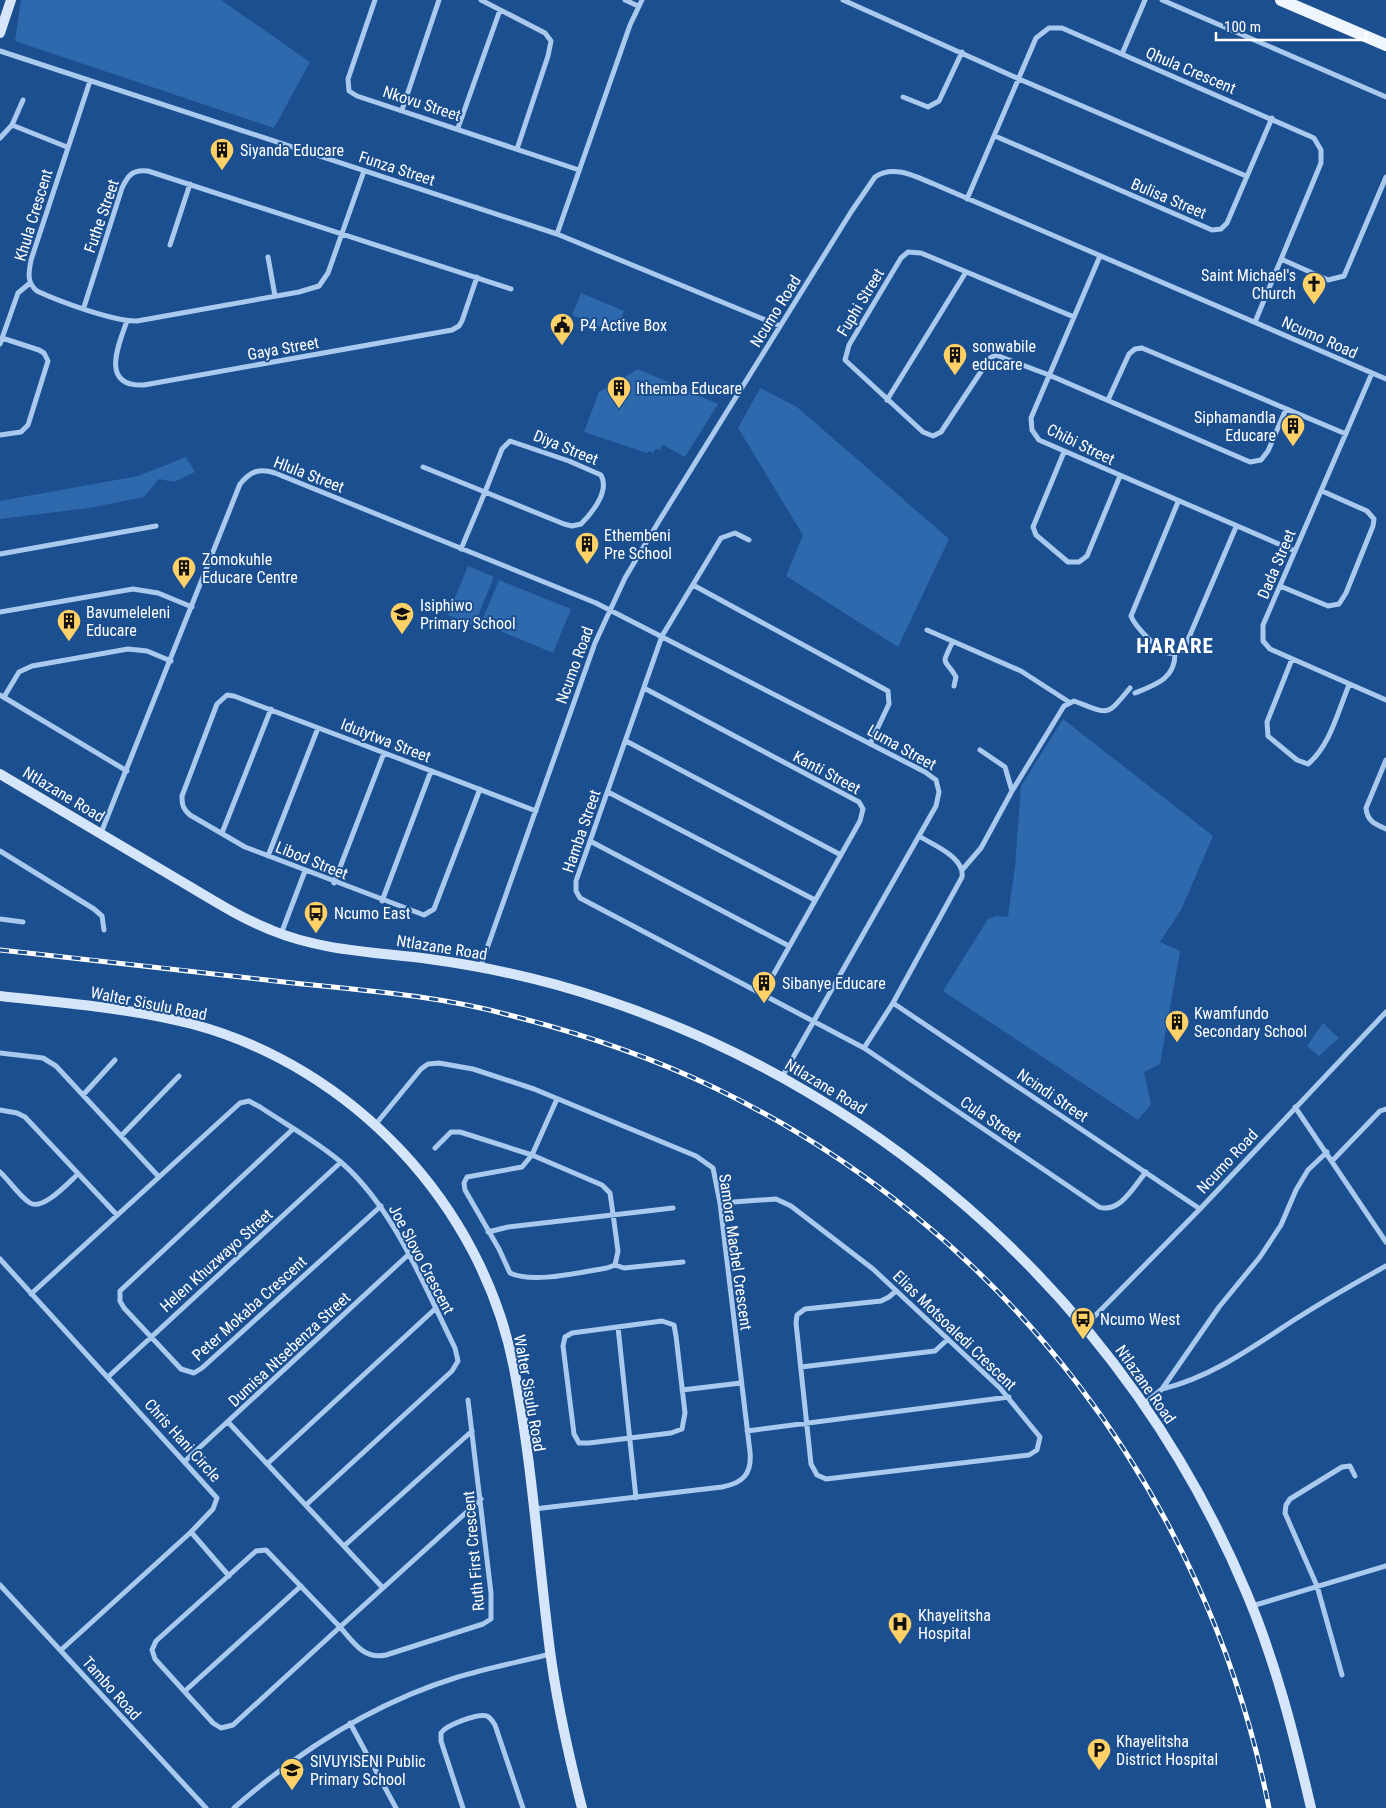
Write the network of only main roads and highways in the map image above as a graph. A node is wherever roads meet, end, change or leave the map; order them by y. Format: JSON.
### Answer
{"nodes":[{"id":1,"x":1281,"y":0,"type":"edge"},
{"id":2,"x":1386,"y":45,"type":"edge"}],
"edges":[{"from":1,"to":2,"type":"main road"}]}
